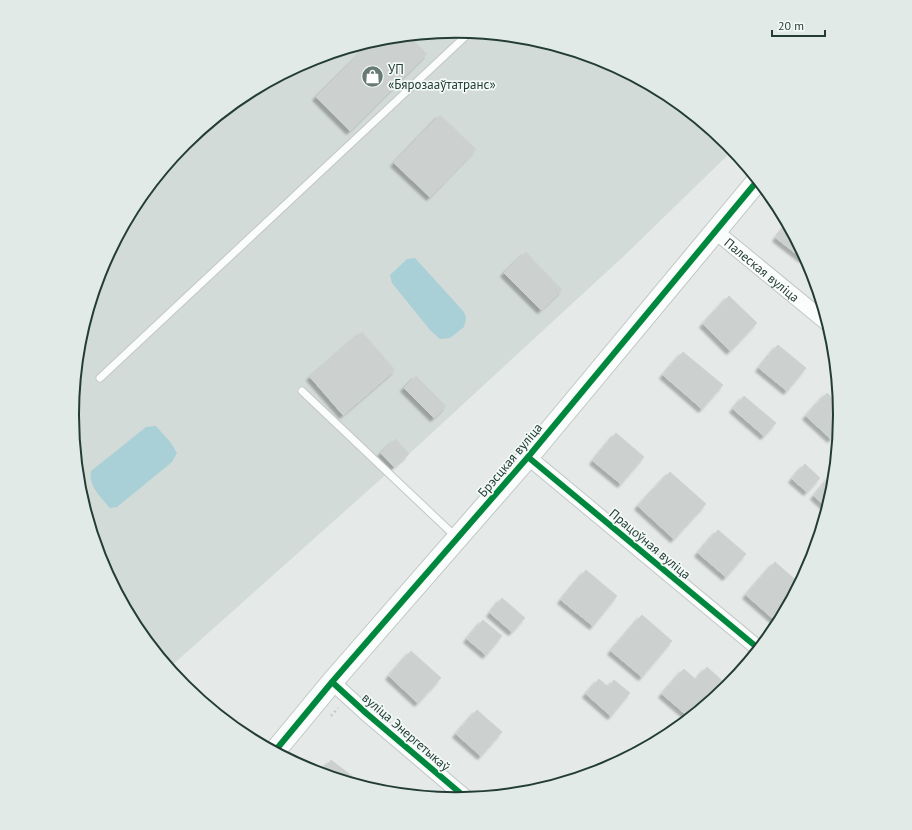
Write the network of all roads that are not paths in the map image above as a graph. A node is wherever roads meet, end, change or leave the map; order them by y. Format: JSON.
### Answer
{"nodes":[{"id":1,"x":463,"y":38,"type":"edge"},
{"id":2,"x":754,"y":184,"type":"edge"},
{"id":3,"x":715,"y":231,"type":"junction"},
{"id":4,"x":820,"y":317,"type":"edge"},
{"id":5,"x":100,"y":378,"type":"dead end"},
{"id":6,"x":302,"y":391,"type":"dead end"},
{"id":7,"x":528,"y":457,"type":"junction"},
{"id":8,"x":458,"y":538,"type":"junction"},
{"id":9,"x":755,"y":645,"type":"edge"},
{"id":10,"x":332,"y":682,"type":"junction"},
{"id":11,"x":278,"y":747,"type":"edge"},
{"id":12,"x":459,"y":792,"type":"edge"}],
"edges":[{"from":1,"to":5,"type":"lane"},
{"from":2,"to":3,"type":"street","name":"Брэсцкая вуліца"},
{"from":3,"to":4,"type":"street","name":"Палеская вуліца"},
{"from":3,"to":7,"type":"street","name":"Брэсцкая вуліца"},
{"from":6,"to":8,"type":"lane"},
{"from":7,"to":8,"type":"street","name":"Брэсцкая вуліца"},
{"from":7,"to":9,"type":"street","name":"Працоўная вуліца"},
{"from":8,"to":10,"type":"street","name":"Брэсцкая вуліца"},
{"from":10,"to":11,"type":"street","name":"Брэсцкая вуліца"},
{"from":10,"to":12,"type":"street","name":"вуліца Энергетыкаў"}]}
